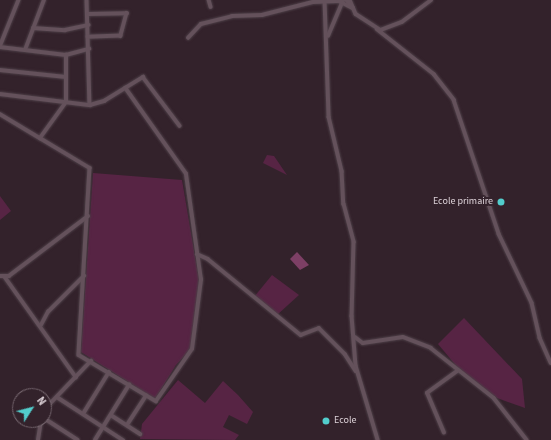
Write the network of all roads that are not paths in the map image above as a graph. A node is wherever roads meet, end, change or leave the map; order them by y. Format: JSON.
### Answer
{"nodes":[{"id":1,"x":19,"y":0,"type":"edge"},
{"id":2,"x":44,"y":0,"type":"edge"},
{"id":3,"x":87,"y":0,"type":"edge"},
{"id":4,"x":209,"y":0,"type":"edge"},
{"id":5,"x":346,"y":0,"type":"edge"},
{"id":6,"x":350,"y":0,"type":"edge"},
{"id":7,"x":431,"y":0,"type":"edge"},
{"id":8,"x":325,"y":1,"type":"edge"},
{"id":9,"x":342,"y":1,"type":"edge"},
{"id":10,"x":211,"y":7,"type":"dead end"},
{"id":11,"x":352,"y":8,"type":"junction"},
{"id":12,"x":88,"y":14,"type":"junction"},
{"id":13,"x":88,"y":25,"type":"junction"},
{"id":14,"x":33,"y":28,"type":"junction"},
{"id":15,"x":377,"y":29,"type":"junction"},
{"id":16,"x":88,"y":37,"type":"junction"},
{"id":17,"x":188,"y":38,"type":"dead end"},
{"id":18,"x":328,"y":38,"type":"junction"},
{"id":19,"x":89,"y":49,"type":"junction"},
{"id":20,"x":24,"y":50,"type":"junction"},
{"id":21,"x":66,"y":55,"type":"junction"},
{"id":22,"x":0,"y":70,"type":"edge"},
{"id":23,"x":66,"y":77,"type":"junction"},
{"id":24,"x":125,"y":88,"type":"junction"},
{"id":25,"x":0,"y":94,"type":"edge"},
{"id":26,"x":66,"y":102,"type":"junction"},
{"id":27,"x":90,"y":105,"type":"junction"},
{"id":28,"x":0,"y":114,"type":"edge"},
{"id":29,"x":180,"y":126,"type":"dead end"},
{"id":30,"x":40,"y":138,"type":"junction"},
{"id":31,"x":88,"y":216,"type":"junction"},
{"id":32,"x":197,"y":254,"type":"junction"},
{"id":33,"x":0,"y":276,"type":"edge"},
{"id":34,"x":84,"y":276,"type":"junction"},
{"id":35,"x":5,"y":277,"type":"junction"},
{"id":36,"x":41,"y":325,"type":"junction"},
{"id":37,"x":355,"y":337,"type":"junction"},
{"id":38,"x":91,"y":361,"type":"junction"},
{"id":39,"x":551,"y":363,"type":"edge"},
{"id":40,"x":457,"y":371,"type":"junction"},
{"id":41,"x":109,"y":372,"type":"junction"},
{"id":42,"x":358,"y":376,"type":"junction"},
{"id":43,"x":76,"y":377,"type":"junction"},
{"id":44,"x":128,"y":385,"type":"junction"},
{"id":45,"x":146,"y":396,"type":"junction"},
{"id":46,"x":57,"y":397,"type":"junction"},
{"id":47,"x":52,"y":402,"type":"edge"},
{"id":48,"x":83,"y":414,"type":"junction"},
{"id":49,"x":111,"y":415,"type":"junction"},
{"id":50,"x":52,"y":423,"type":"edge"},
{"id":51,"x":127,"y":425,"type":"junction"},
{"id":52,"x":103,"y":427,"type":"junction"},
{"id":53,"x":40,"y":428,"type":"edge"},
{"id":54,"x":444,"y":433,"type":"dead end"},
{"id":55,"x":140,"y":434,"type":"dead end"},
{"id":56,"x":38,"y":440,"type":"edge"},
{"id":57,"x":78,"y":440,"type":"edge"},
{"id":58,"x":95,"y":440,"type":"edge"},
{"id":59,"x":123,"y":440,"type":"edge"},
{"id":60,"x":378,"y":440,"type":"edge"},
{"id":61,"x":527,"y":440,"type":"edge"}],
"edges":[{"from":1,"to":20,"type":"street"},
{"from":2,"to":14,"type":"street"},
{"from":3,"to":12,"type":"street"},
{"from":4,"to":10,"type":"street"},
{"from":5,"to":11,"type":"street"},
{"from":6,"to":11,"type":"street"},
{"from":7,"to":15,"type":"street"},
{"from":8,"to":9,"type":"street"},
{"from":8,"to":17,"type":"street"},
{"from":8,"to":18,"type":"street"},
{"from":9,"to":11,"type":"street"},
{"from":9,"to":18,"type":"street"},
{"from":11,"to":15,"type":"street"},
{"from":12,"to":13,"type":"street"},
{"from":12,"to":16,"type":"street"},
{"from":13,"to":14,"type":"street"},
{"from":13,"to":16,"type":"street"},
{"from":14,"to":20,"type":"street"},
{"from":15,"to":39,"type":"street"},
{"from":16,"to":19,"type":"street"},
{"from":18,"to":37,"type":"street"},
{"from":19,"to":21,"type":"street"},
{"from":19,"to":27,"type":"street"},
{"from":20,"to":21,"type":"street"},
{"from":21,"to":23,"type":"street"},
{"from":22,"to":23,"type":"street"},
{"from":23,"to":26,"type":"street"},
{"from":24,"to":27,"type":"street"},
{"from":24,"to":29,"type":"street"},
{"from":24,"to":32,"type":"street"},
{"from":25,"to":26,"type":"street"},
{"from":26,"to":27,"type":"street"},
{"from":26,"to":30,"type":"street"},
{"from":28,"to":30,"type":"street"},
{"from":30,"to":31,"type":"street"},
{"from":31,"to":34,"type":"street"},
{"from":31,"to":35,"type":"street"},
{"from":32,"to":42,"type":"street"},
{"from":32,"to":45,"type":"street"},
{"from":33,"to":35,"type":"street"},
{"from":34,"to":36,"type":"street"},
{"from":34,"to":38,"type":"street"},
{"from":35,"to":36,"type":"street"},
{"from":36,"to":43,"type":"street"},
{"from":37,"to":40,"type":"street"},
{"from":37,"to":42,"type":"street"},
{"from":38,"to":41,"type":"street"},
{"from":38,"to":43,"type":"street"},
{"from":40,"to":54,"type":"street"},
{"from":40,"to":61,"type":"street"},
{"from":41,"to":44,"type":"street"},
{"from":41,"to":48,"type":"street"},
{"from":42,"to":60,"type":"street"},
{"from":43,"to":46,"type":"street"},
{"from":44,"to":45,"type":"street"},
{"from":44,"to":49,"type":"street"},
{"from":45,"to":51,"type":"street"},
{"from":46,"to":47,"type":"street"},
{"from":46,"to":48,"type":"street"},
{"from":48,"to":52,"type":"street"},
{"from":49,"to":51,"type":"street"},
{"from":49,"to":52,"type":"street"},
{"from":50,"to":57,"type":"street"},
{"from":51,"to":55,"type":"street"},
{"from":52,"to":58,"type":"street"},
{"from":52,"to":59,"type":"street"},
{"from":53,"to":56,"type":"street"}]}
